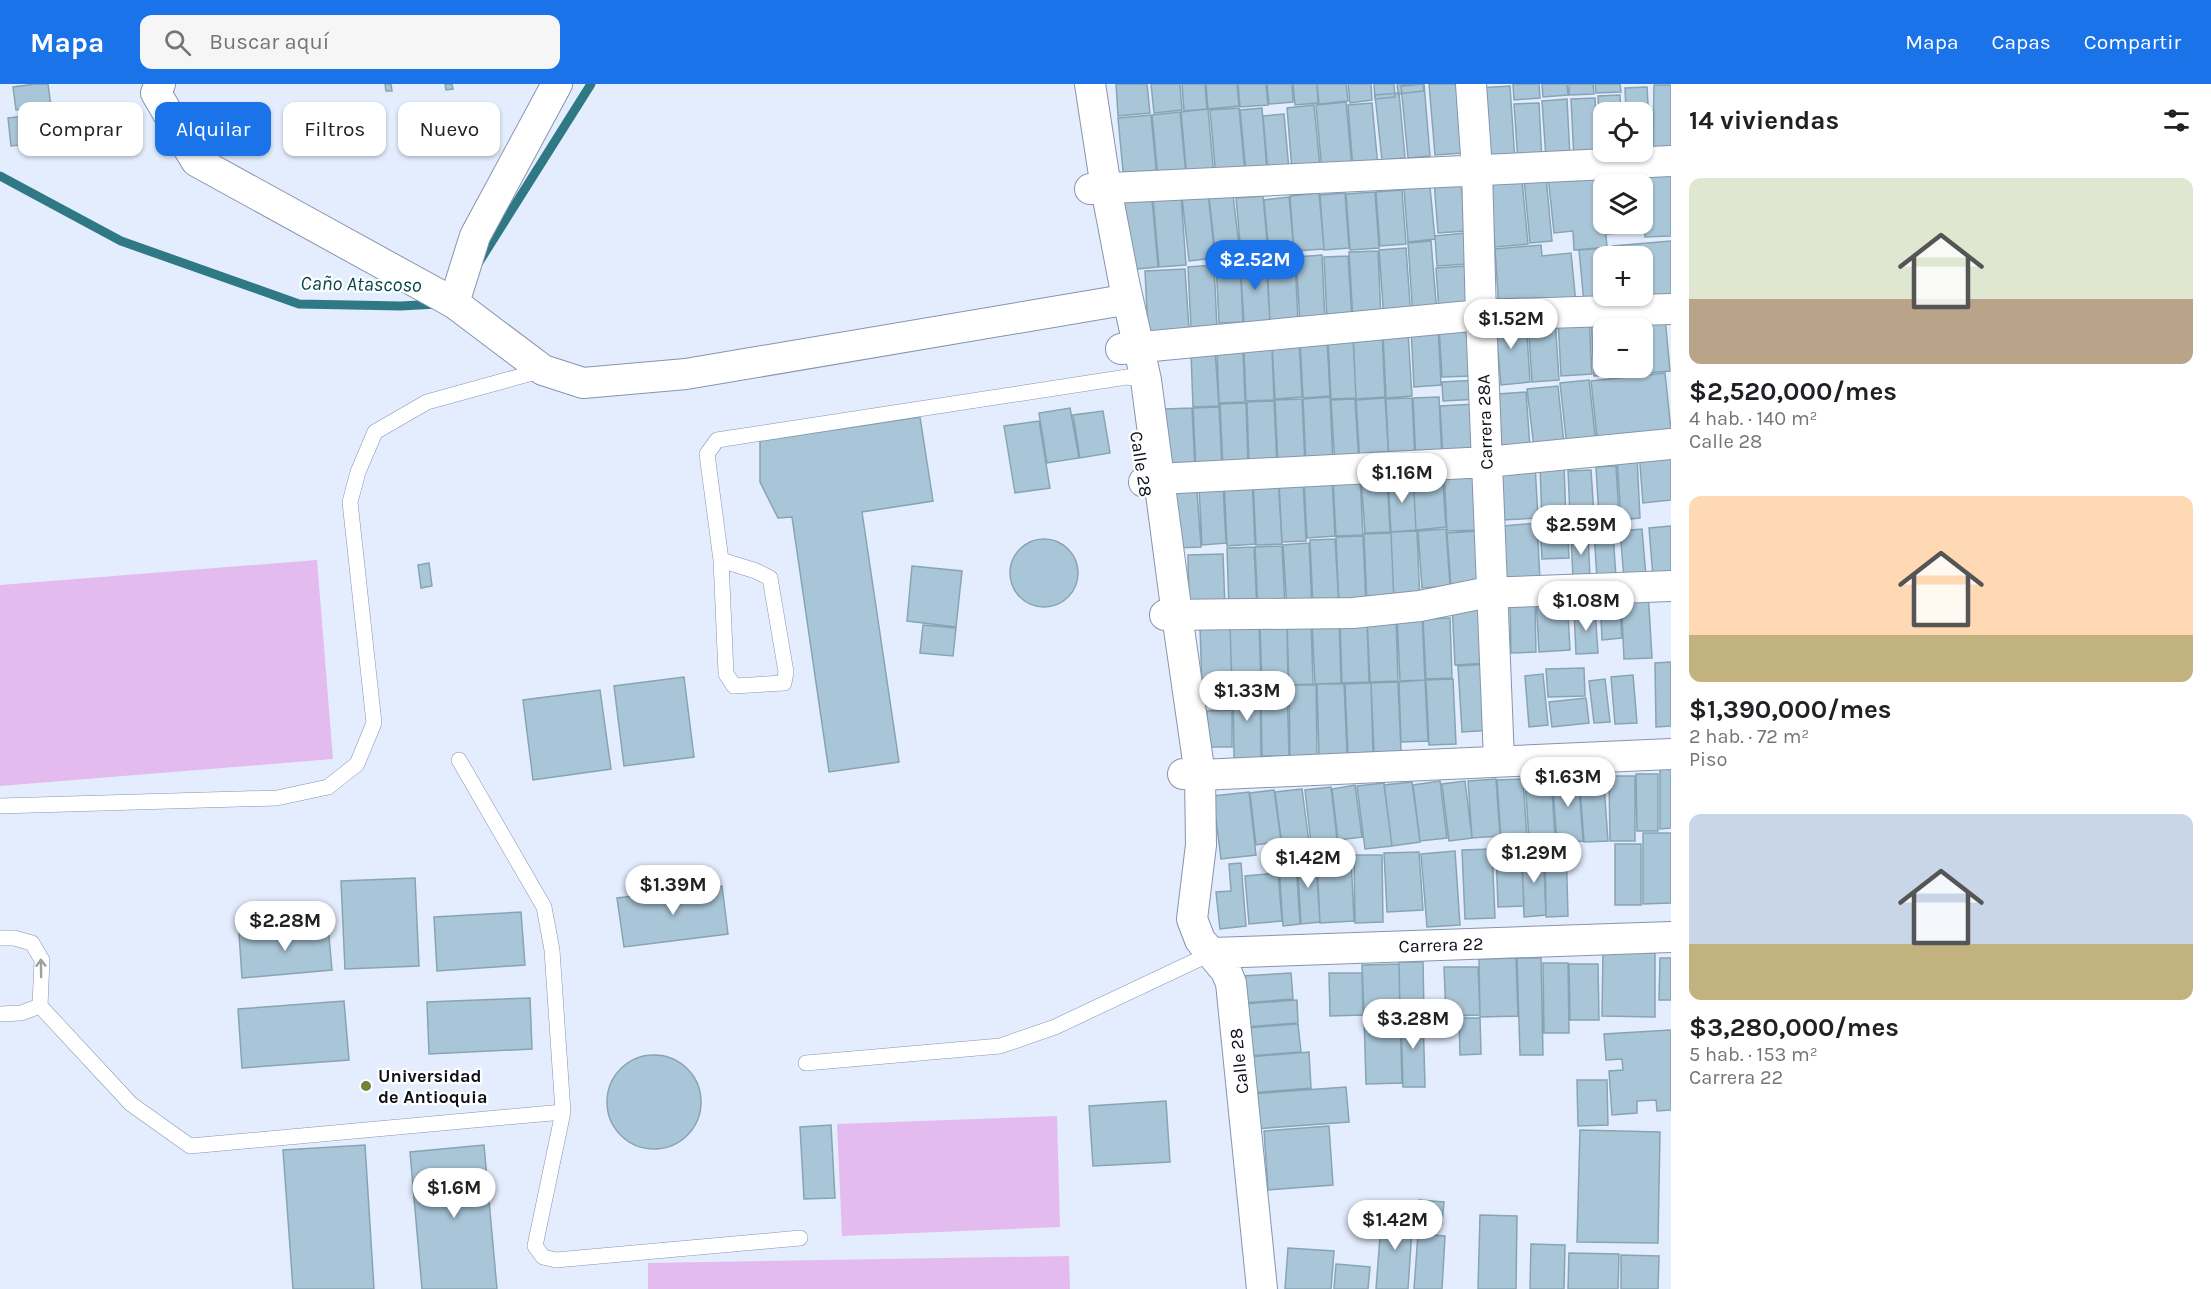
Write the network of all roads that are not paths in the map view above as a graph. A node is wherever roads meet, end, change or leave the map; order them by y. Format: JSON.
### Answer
{"nodes":[{"id":1,"x":557,"y":84,"type":"edge"},
{"id":2,"x":1075,"y":84,"type":"edge"},
{"id":3,"x":1090,"y":84,"type":"edge"},
{"id":4,"x":1471,"y":84,"type":"edge"},
{"id":5,"x":154,"y":87,"type":"edge"},
{"id":6,"x":1671,"y":161,"type":"edge"},
{"id":7,"x":1478,"y":170,"type":"junction"},
{"id":8,"x":1098,"y":188,"type":"junction"},
{"id":9,"x":1112,"y":302,"type":"junction"},
{"id":10,"x":454,"y":303,"type":"junction"},
{"id":11,"x":1671,"y":309,"type":"edge"},
{"id":12,"x":1481,"y":315,"type":"junction"},
{"id":13,"x":1130,"y":348,"type":"junction"},
{"id":14,"x":543,"y":370,"type":"junction"},
{"id":15,"x":1137,"y":378,"type":"junction"},
{"id":16,"x":1671,"y":444,"type":"edge"},
{"id":17,"x":1487,"y":462,"type":"junction"},
{"id":18,"x":1151,"y":480,"type":"junction"},
{"id":19,"x":721,"y":560,"type":"junction"},
{"id":20,"x":1671,"y":586,"type":"edge"},
{"id":21,"x":1492,"y":593,"type":"junction"},
{"id":22,"x":1171,"y":615,"type":"junction"},
{"id":23,"x":1671,"y":754,"type":"edge"},
{"id":24,"x":459,"y":760,"type":"dead end"},
{"id":25,"x":1499,"y":760,"type":"junction"},
{"id":26,"x":1192,"y":774,"type":"junction"},
{"id":27,"x":0,"y":806,"type":"edge"},
{"id":28,"x":1671,"y":937,"type":"edge"},
{"id":29,"x":0,"y":938,"type":"edge"},
{"id":30,"x":1212,"y":953,"type":"junction"},
{"id":31,"x":40,"y":1006,"type":"junction"},
{"id":32,"x":0,"y":1014,"type":"edge"},
{"id":33,"x":806,"y":1063,"type":"dead end"},
{"id":34,"x":563,"y":1112,"type":"junction"},
{"id":35,"x":800,"y":1238,"type":"dead end"},
{"id":36,"x":1262,"y":1289,"type":"edge"}],
"edges":[{"from":1,"to":10,"type":"street"},
{"from":2,"to":8,"type":"street","name":"Calle 28"},
{"from":3,"to":8,"type":"street","name":"Calle 28"},
{"from":4,"to":7,"type":"street","name":"Carrera 28A"},
{"from":5,"to":10,"type":"street"},
{"from":6,"to":7,"type":"street"},
{"from":7,"to":8,"type":"street"},
{"from":7,"to":12,"type":"street","name":"Carrera 28A"},
{"from":8,"to":9,"type":"street","name":"Calle 28"},
{"from":8,"to":13,"type":"street","name":"Calle 28"},
{"from":9,"to":13,"type":"street","name":"Calle 28"},
{"from":9,"to":14,"type":"street"},
{"from":10,"to":14,"type":"street"},
{"from":11,"to":12,"type":"street"},
{"from":12,"to":13,"type":"street"},
{"from":12,"to":17,"type":"street","name":"Carrera 28A"},
{"from":13,"to":15,"type":"street","name":"Calle 28"},
{"from":14,"to":27,"type":"lane"},
{"from":15,"to":18,"type":"street","name":"Calle 28"},
{"from":15,"to":19,"type":"lane"},
{"from":16,"to":17,"type":"street"},
{"from":17,"to":18,"type":"street"},
{"from":17,"to":21,"type":"street","name":"Carrera 28A"},
{"from":18,"to":22,"type":"street","name":"Calle 28"},
{"from":19,"to":19,"type":"lane"},
{"from":20,"to":21,"type":"street"},
{"from":21,"to":22,"type":"street"},
{"from":21,"to":25,"type":"street","name":"Carrera 28A"},
{"from":22,"to":26,"type":"street","name":"Calle 28"},
{"from":23,"to":25,"type":"street"},
{"from":24,"to":34,"type":"lane"},
{"from":25,"to":26,"type":"street"},
{"from":26,"to":30,"type":"street","name":"Calle 28"},
{"from":28,"to":30,"type":"street","name":"Carrera 22"},
{"from":31,"to":29,"type":"lane","one_way":true},
{"from":30,"to":33,"type":"lane"},
{"from":30,"to":36,"type":"street","name":"Calle 28"},
{"from":31,"to":32,"type":"lane"},
{"from":31,"to":34,"type":"lane"},
{"from":34,"to":35,"type":"lane"}]}
